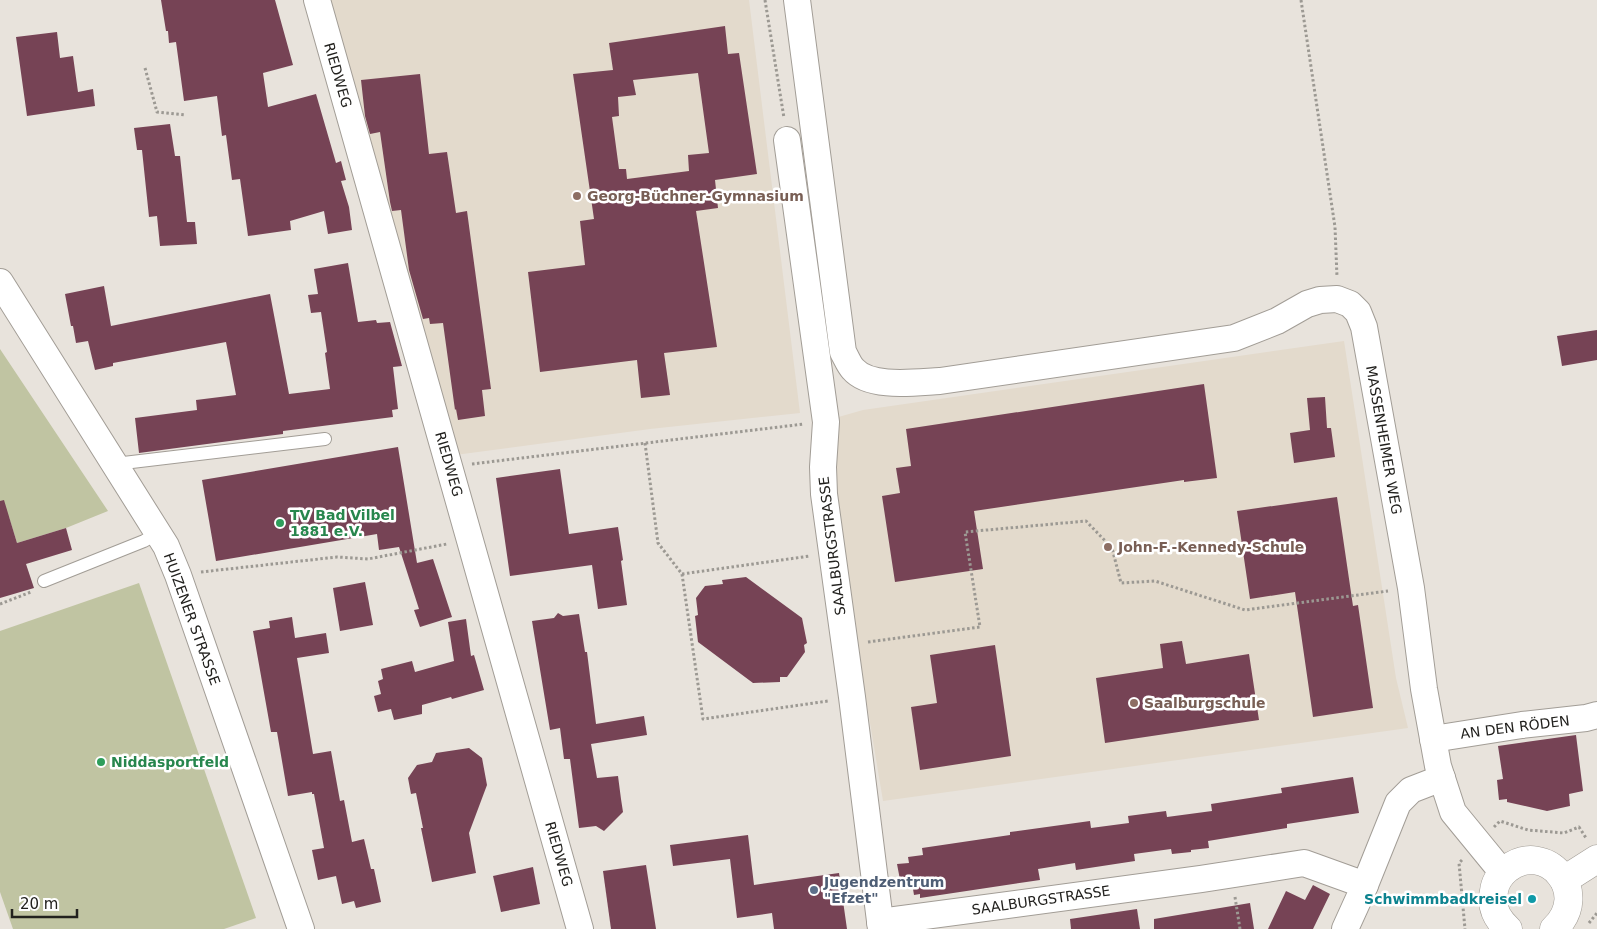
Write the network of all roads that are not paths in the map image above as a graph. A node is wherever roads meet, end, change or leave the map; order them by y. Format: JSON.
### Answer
{"nodes":[{"id":1,"x":316,"y":0,"type":"edge"},
{"id":2,"x":797,"y":0,"type":"edge"},
{"id":3,"x":787,"y":140,"type":"road end"},
{"id":4,"x":0,"y":282,"type":"edge"},
{"id":5,"x":325,"y":438,"type":"dead end"},
{"id":6,"x":115,"y":464,"type":"junction"},
{"id":7,"x":158,"y":533,"type":"junction"},
{"id":8,"x":44,"y":581,"type":"road end"},
{"id":9,"x":1597,"y":715,"type":"edge"},
{"id":10,"x":1433,"y":739,"type":"junction"},
{"id":11,"x":1442,"y":778,"type":"junction"},
{"id":12,"x":1597,"y":859,"type":"edge"},
{"id":13,"x":1503,"y":873,"type":"junction"},
{"id":14,"x":1564,"y":880,"type":"junction"},
{"id":15,"x":1365,"y":885,"type":"junction"},
{"id":16,"x":881,"y":925,"type":"edge"},
{"id":17,"x":301,"y":929,"type":"edge"},
{"id":18,"x":580,"y":929,"type":"edge"},
{"id":19,"x":1345,"y":929,"type":"edge"},
{"id":20,"x":1508,"y":929,"type":"edge"},
{"id":21,"x":1554,"y":929,"type":"edge"}],
"edges":[{"from":1,"to":18,"type":"street","name":"RIEDWEG"},
{"from":2,"to":10,"type":"street","name":"MASSENHEIMER WEG"},
{"from":3,"to":16,"type":"street","name":"SAALBURGSTRASSE"},
{"from":4,"to":6,"type":"street","name":"HUIZENER STRASSE"},
{"from":5,"to":6,"type":"lane"},
{"from":6,"to":7,"type":"street","name":"HUIZENER STRASSE"},
{"from":7,"to":8,"type":"lane"},
{"from":7,"to":17,"type":"street","name":"HUIZENER STRASSE"},
{"from":9,"to":10,"type":"street","name":"AN DEN RÖDEN"},
{"from":10,"to":11,"type":"street","name":"MASSENHEIMER WEG"},
{"from":11,"to":13,"type":"street","name":"MASSENHEIMER WEG"},
{"from":11,"to":15,"type":"street"},
{"from":12,"to":14,"type":"street"},
{"from":13,"to":14,"type":"street"},
{"from":13,"to":20,"type":"street"},
{"from":14,"to":21,"type":"street"},
{"from":15,"to":16,"type":"street","name":"SAALBURGSTRASSE"},
{"from":15,"to":19,"type":"street"}]}
